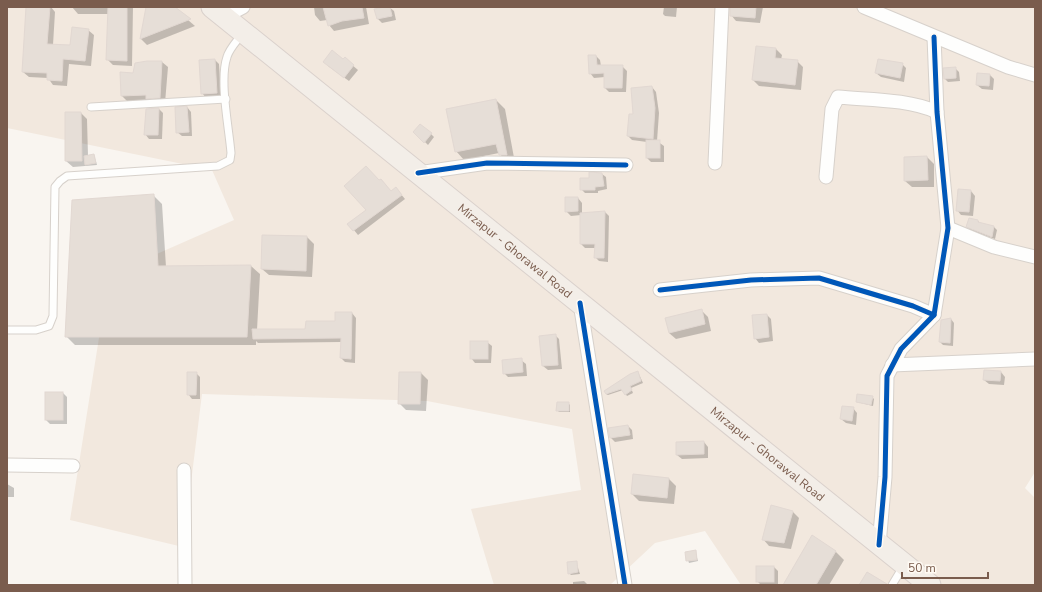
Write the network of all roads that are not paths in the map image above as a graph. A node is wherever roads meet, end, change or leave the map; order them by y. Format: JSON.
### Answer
{"nodes":[{"id":1,"x":243,"y":7,"type":"edge"},
{"id":2,"x":722,"y":7,"type":"edge"},
{"id":3,"x":864,"y":7,"type":"edge"},
{"id":4,"x":218,"y":12,"type":"edge"},
{"id":5,"x":243,"y":32,"type":"junction"},
{"id":6,"x":934,"y":37,"type":"junction"},
{"id":7,"x":1035,"y":75,"type":"edge"},
{"id":8,"x":226,"y":99,"type":"junction"},
{"id":9,"x":92,"y":107,"type":"dead end"},
{"id":10,"x":937,"y":112,"type":"junction"},
{"id":11,"x":715,"y":163,"type":"dead end"},
{"id":12,"x":626,"y":165,"type":"dead end"},
{"id":13,"x":418,"y":173,"type":"junction"},
{"id":14,"x":826,"y":177,"type":"dead end"},
{"id":15,"x":948,"y":228,"type":"junction"},
{"id":16,"x":1035,"y":257,"type":"edge"},
{"id":17,"x":660,"y":290,"type":"dead end"},
{"id":18,"x":580,"y":303,"type":"junction"},
{"id":19,"x":934,"y":315,"type":"junction"},
{"id":20,"x":7,"y":330,"type":"edge"},
{"id":21,"x":1035,"y":360,"type":"edge"},
{"id":22,"x":892,"y":365,"type":"junction"},
{"id":23,"x":7,"y":465,"type":"edge"},
{"id":24,"x":73,"y":466,"type":"dead end"},
{"id":25,"x":184,"y":470,"type":"dead end"},
{"id":26,"x":879,"y":545,"type":"junction"},
{"id":27,"x":904,"y":565,"type":"junction"},
{"id":28,"x":185,"y":585,"type":"edge"},
{"id":29,"x":625,"y":585,"type":"edge"},
{"id":30,"x":892,"y":585,"type":"edge"},
{"id":31,"x":930,"y":585,"type":"edge"}],
"edges":[{"from":1,"to":4,"type":"street"},
{"from":2,"to":11,"type":"street"},
{"from":3,"to":6,"type":"street"},
{"from":4,"to":5,"type":"main road","name":"Mirzapur - Ghorawal Road"},
{"from":5,"to":8,"type":"lane"},
{"from":5,"to":13,"type":"main road","name":"Mirzapur - Ghorawal Road"},
{"from":6,"to":7,"type":"street"},
{"from":6,"to":10,"type":"street"},
{"from":8,"to":9,"type":"lane"},
{"from":8,"to":20,"type":"lane"},
{"from":10,"to":14,"type":"street"},
{"from":10,"to":15,"type":"street"},
{"from":12,"to":13,"type":"street"},
{"from":13,"to":18,"type":"main road","name":"Mirzapur - Ghorawal Road"},
{"from":15,"to":16,"type":"street"},
{"from":15,"to":19,"type":"street"},
{"from":17,"to":19,"type":"street"},
{"from":18,"to":26,"type":"main road","name":"Mirzapur - Ghorawal Road"},
{"from":18,"to":29,"type":"street"},
{"from":19,"to":22,"type":"street"},
{"from":21,"to":22,"type":"street"},
{"from":22,"to":26,"type":"street"},
{"from":23,"to":24,"type":"street"},
{"from":25,"to":28,"type":"street"},
{"from":26,"to":27,"type":"main road","name":"Mirzapur - Ghorawal Road"},
{"from":27,"to":30,"type":"lane"},
{"from":27,"to":31,"type":"main road","name":"Mirzapur - Ghorawal Road"}]}
